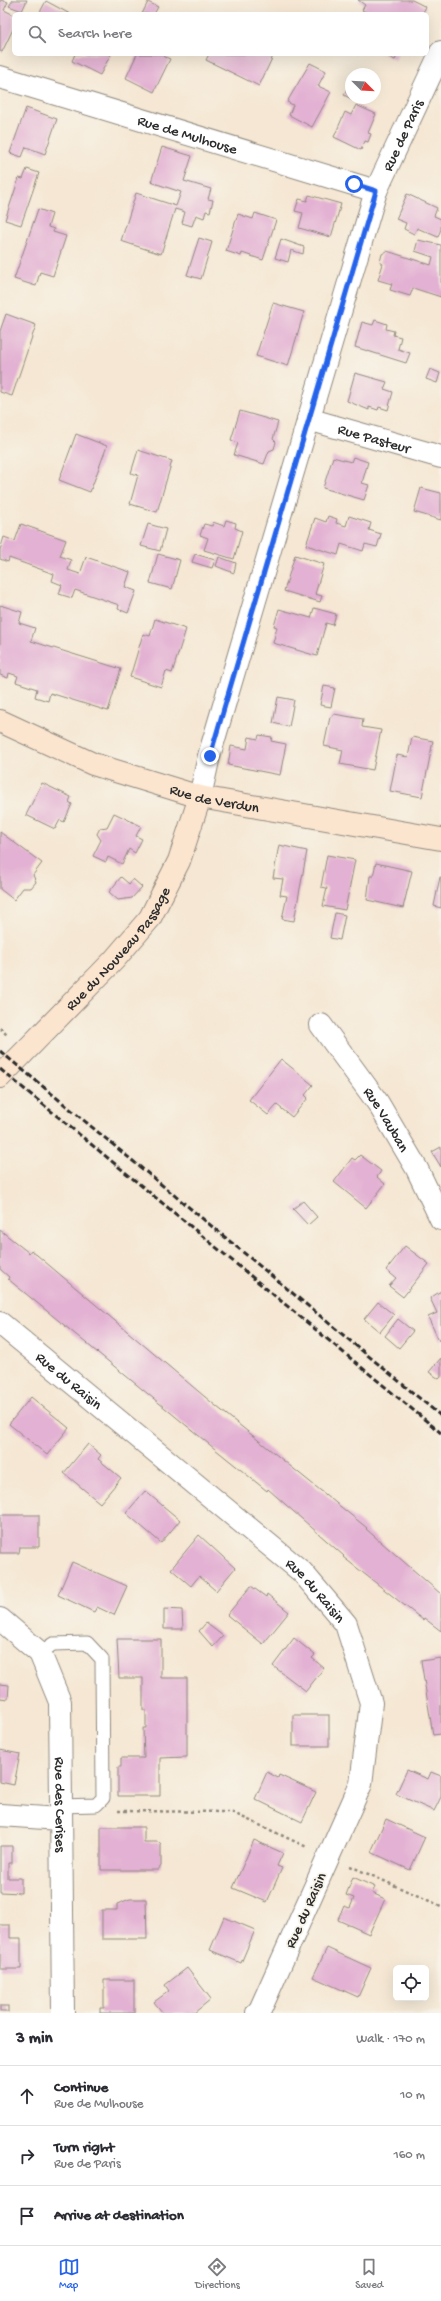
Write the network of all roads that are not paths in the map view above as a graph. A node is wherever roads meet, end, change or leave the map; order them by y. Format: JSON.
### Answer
{"nodes":[{"id":1,"x":439,"y":59,"type":"edge"},
{"id":2,"x":0,"y":77,"type":"edge"},
{"id":3,"x":376,"y":191,"type":"junction"},
{"id":4,"x":308,"y":419,"type":"junction"},
{"id":5,"x":441,"y":457,"type":"edge"},
{"id":6,"x":0,"y":721,"type":"edge"},
{"id":7,"x":200,"y":797,"type":"junction"},
{"id":8,"x":441,"y":839,"type":"edge"},
{"id":9,"x":321,"y":1025,"type":"dead end"},
{"id":10,"x":0,"y":1077,"type":"edge"},
{"id":11,"x":441,"y":1220,"type":"edge"},
{"id":12,"x":0,"y":1323,"type":"edge"},
{"id":13,"x":0,"y":1619,"type":"edge"},
{"id":14,"x":40,"y":1653,"type":"junction"},
{"id":15,"x":60,"y":1813,"type":"junction"},
{"id":16,"x":0,"y":1815,"type":"edge"},
{"id":17,"x":63,"y":2013,"type":"edge"},
{"id":18,"x":256,"y":2013,"type":"edge"}],
"edges":[{"from":1,"to":3,"type":"street","name":"Rue de Paris"},
{"from":2,"to":3,"type":"street","name":"Rue de Mulhouse"},
{"from":3,"to":4,"type":"street","name":"Rue de Paris"},
{"from":4,"to":5,"type":"street","name":"Rue Pasteur"},
{"from":4,"to":7,"type":"street","name":"Rue de Paris"},
{"from":6,"to":7,"type":"main road","name":"Rue de Verdun"},
{"from":7,"to":8,"type":"main road","name":"Rue de Verdun"},
{"from":7,"to":10,"type":"main road","name":"Rue du Nouveau Passage"},
{"from":9,"to":11,"type":"street","name":"Rue Vauban"},
{"from":12,"to":18,"type":"street","name":"Rue du Raisin"},
{"from":13,"to":14,"type":"street","name":"Rue des Cerises"},
{"from":14,"to":15,"type":"street","name":"Rue des Cerises"},
{"from":14,"to":15,"type":"lane"},
{"from":15,"to":16,"type":"street"},
{"from":15,"to":17,"type":"street","name":"Rue des Cerises"}]}
